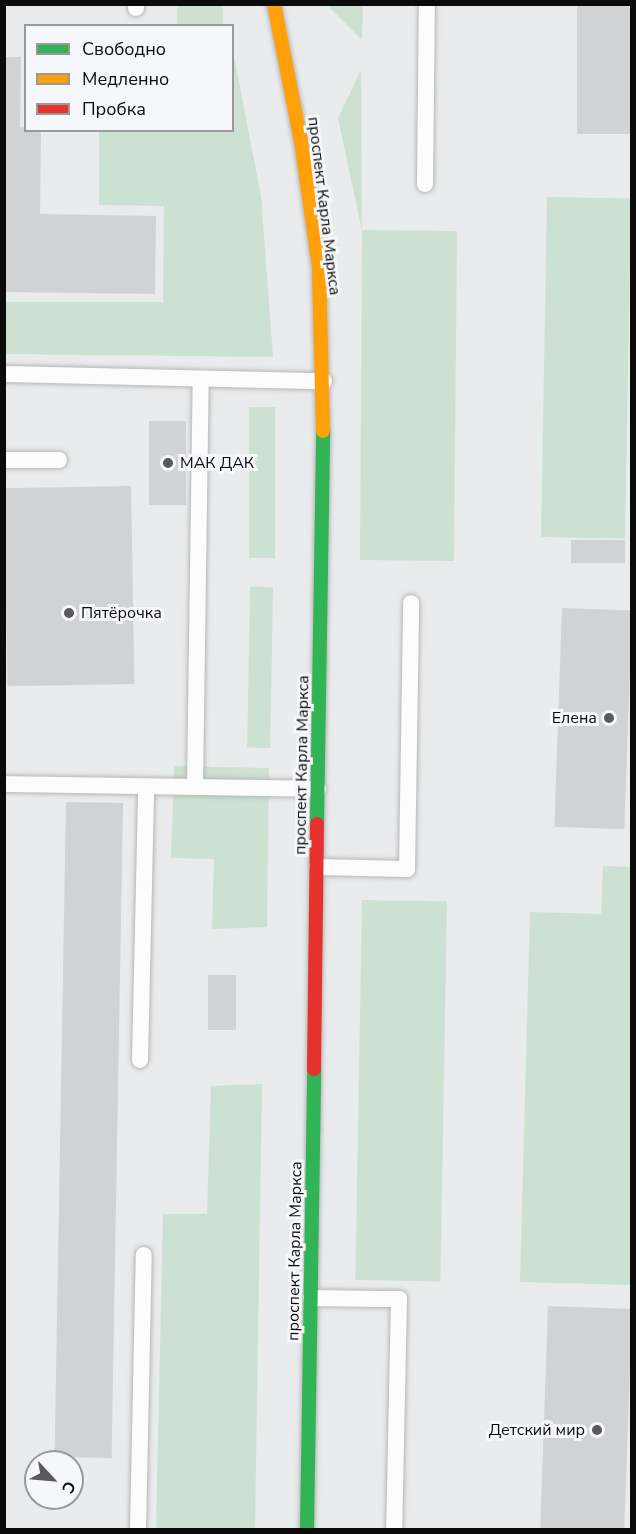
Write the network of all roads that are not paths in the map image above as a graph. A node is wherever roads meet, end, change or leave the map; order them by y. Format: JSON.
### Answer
{"nodes":[{"id":1,"x":274,"y":4,"type":"edge"},
{"id":2,"x":427,"y":4,"type":"edge"},
{"id":3,"x":425,"y":183,"type":"dead end"},
{"id":4,"x":4,"y":374,"type":"edge"},
{"id":5,"x":201,"y":379,"type":"junction"},
{"id":6,"x":324,"y":381,"type":"junction"},
{"id":7,"x":4,"y":460,"type":"edge"},
{"id":8,"x":59,"y":460,"type":"dead end"},
{"id":9,"x":411,"y":603,"type":"dead end"},
{"id":10,"x":4,"y":784,"type":"edge"},
{"id":11,"x":195,"y":786,"type":"junction"},
{"id":12,"x":146,"y":787,"type":"junction"},
{"id":13,"x":318,"y":789,"type":"junction"},
{"id":14,"x":317,"y":867,"type":"junction"},
{"id":15,"x":140,"y":1060,"type":"dead end"},
{"id":16,"x":144,"y":1255,"type":"dead end"},
{"id":17,"x":311,"y":1298,"type":"junction"},
{"id":18,"x":138,"y":1530,"type":"edge"},
{"id":19,"x":307,"y":1530,"type":"edge"},
{"id":20,"x":394,"y":1530,"type":"edge"}],
"edges":[{"from":1,"to":6,"type":"street","name":"проспект Карла Маркса"},
{"from":2,"to":3,"type":"lane"},
{"from":4,"to":5,"type":"lane"},
{"from":5,"to":6,"type":"lane"},
{"from":5,"to":11,"type":"lane"},
{"from":6,"to":13,"type":"street","name":"проспект Карла Маркса"},
{"from":7,"to":8,"type":"lane"},
{"from":9,"to":14,"type":"lane"},
{"from":10,"to":12,"type":"lane"},
{"from":11,"to":12,"type":"lane"},
{"from":11,"to":13,"type":"lane"},
{"from":12,"to":15,"type":"lane"},
{"from":13,"to":14,"type":"street","name":"проспект Карла Маркса"},
{"from":14,"to":17,"type":"street","name":"проспект Карла Маркса"},
{"from":16,"to":18,"type":"lane"},
{"from":17,"to":19,"type":"street","name":"проспект Карла Маркса"},
{"from":17,"to":20,"type":"lane"}]}
